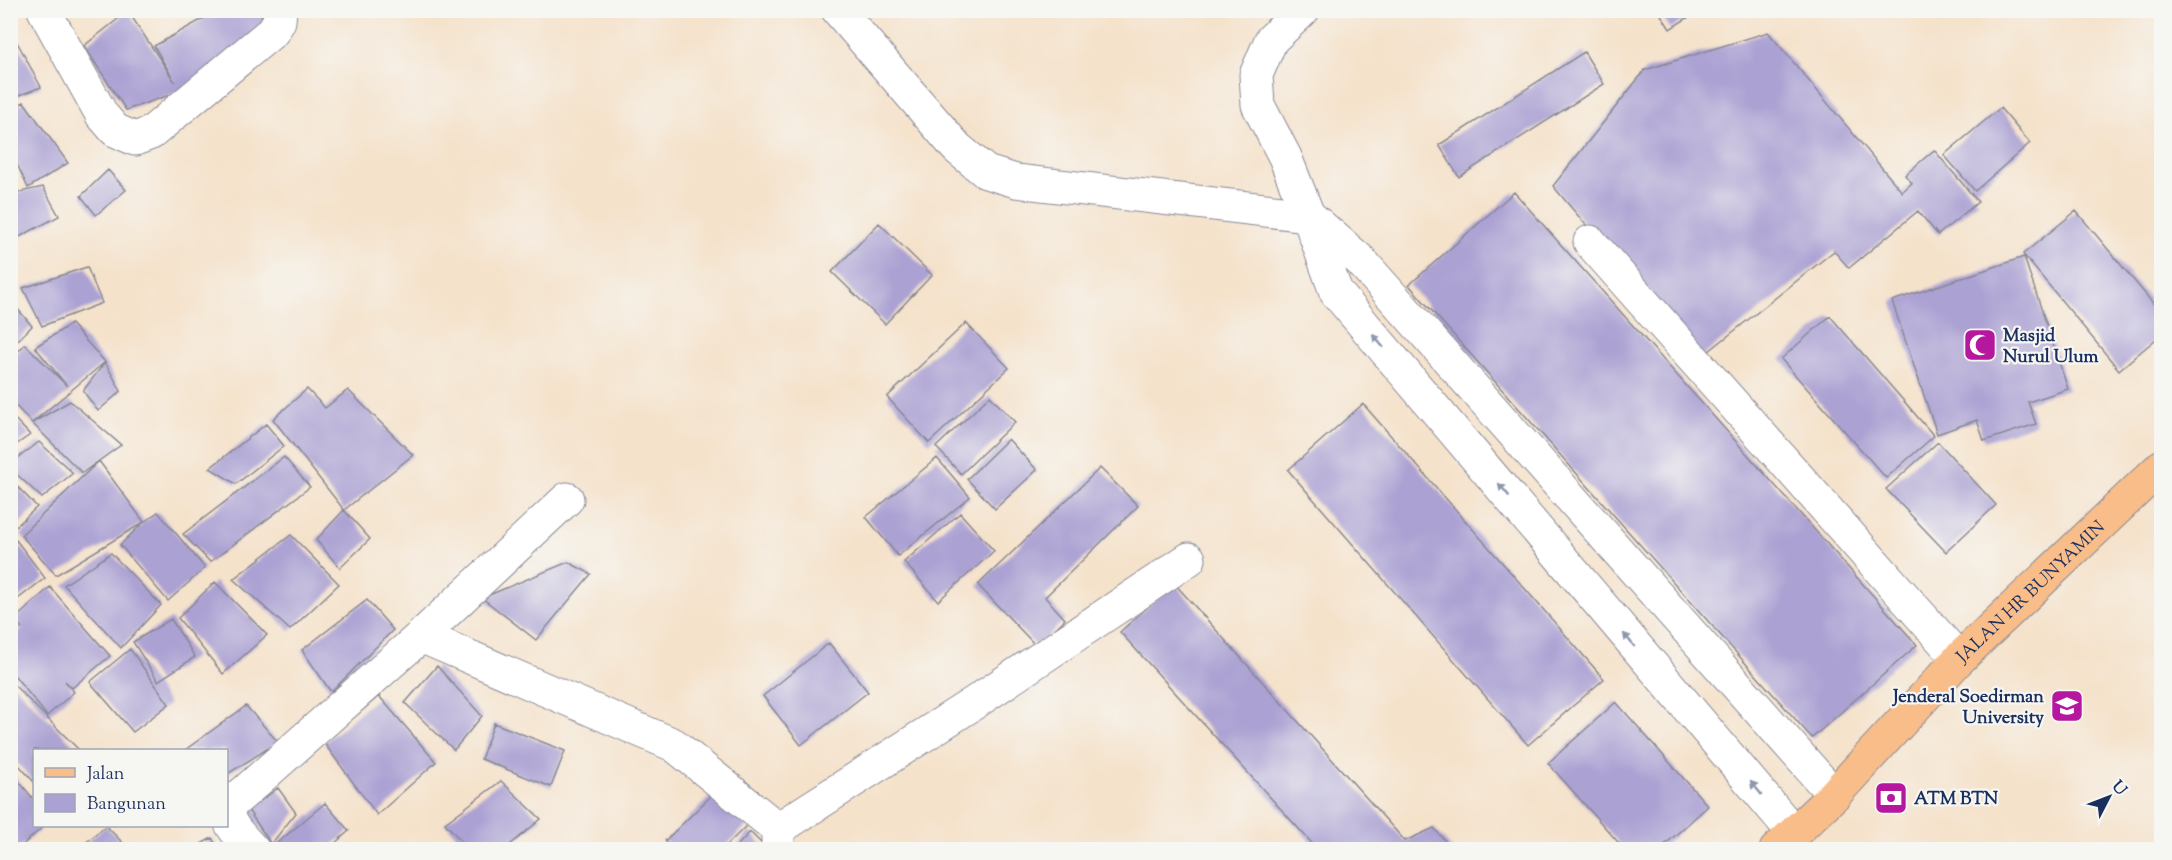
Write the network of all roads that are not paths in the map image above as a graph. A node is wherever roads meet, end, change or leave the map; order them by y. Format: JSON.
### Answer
{"nodes":[{"id":1,"x":44,"y":10,"type":"edge"},
{"id":2,"x":280,"y":10,"type":"edge"},
{"id":3,"x":838,"y":10,"type":"edge"},
{"id":4,"x":1303,"y":10,"type":"edge"},
{"id":5,"x":1308,"y":215,"type":"junction"},
{"id":6,"x":1590,"y":242,"type":"dead end"},
{"id":7,"x":2162,"y":466,"type":"edge"},
{"id":8,"x":567,"y":499,"type":"dead end"},
{"id":9,"x":1189,"y":559,"type":"dead end"},
{"id":10,"x":421,"y":636,"type":"junction"},
{"id":11,"x":1959,"y":659,"type":"junction"},
{"id":12,"x":1834,"y":795,"type":"junction"},
{"id":13,"x":778,"y":839,"type":"edge"},
{"id":14,"x":1785,"y":841,"type":"edge"},
{"id":15,"x":253,"y":849,"type":"edge"}],
"edges":[{"from":1,"to":2,"type":"street"},
{"from":3,"to":5,"type":"street"},
{"from":4,"to":5,"type":"street"},
{"from":5,"to":12,"type":"street"},
{"from":14,"to":5,"type":"street","one_way":true},
{"from":6,"to":11,"type":"street"},
{"from":7,"to":11,"type":"main road","name":"JALAN HR BUNYAMIN"},
{"from":8,"to":10,"type":"street"},
{"from":9,"to":13,"type":"street"},
{"from":10,"to":13,"type":"street"},
{"from":10,"to":15,"type":"street"},
{"from":11,"to":12,"type":"main road","name":"JALAN HR BUNYAMIN"},
{"from":12,"to":14,"type":"main road","name":"JALAN HR BUNYAMIN"}]}
